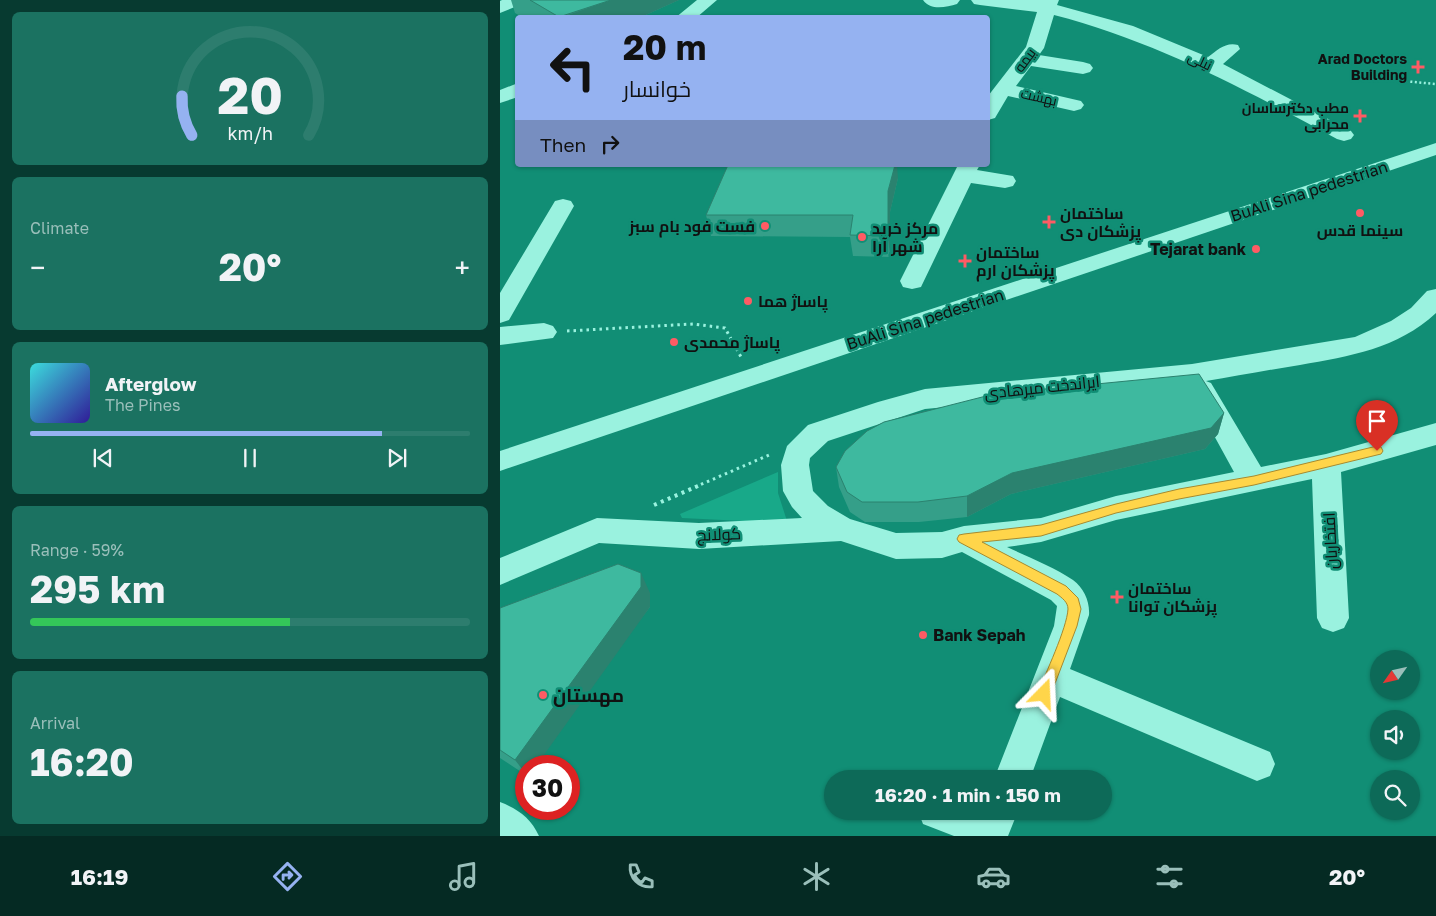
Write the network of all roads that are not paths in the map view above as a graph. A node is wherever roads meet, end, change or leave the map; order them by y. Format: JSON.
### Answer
{"nodes":[{"id":1,"x":516,"y":0,"type":"edge"},
{"id":2,"x":708,"y":0,"type":"edge"},
{"id":3,"x":932,"y":0,"type":"edge"},
{"id":4,"x":951,"y":0,"type":"edge"},
{"id":5,"x":980,"y":0,"type":"edge"},
{"id":6,"x":1048,"y":4,"type":"edge"},
{"id":7,"x":500,"y":8,"type":"edge"},
{"id":8,"x":688,"y":15,"type":"edge"},
{"id":9,"x":1231,"y":49,"type":"dead end"},
{"id":10,"x":1026,"y":59,"type":"junction"},
{"id":11,"x":1210,"y":65,"type":"junction"},
{"id":12,"x":1083,"y":68,"type":"dead end"},
{"id":13,"x":515,"y":90,"type":"edge"},
{"id":14,"x":500,"y":97,"type":"edge"},
{"id":15,"x":994,"y":99,"type":"edge"},
{"id":16,"x":1074,"y":105,"type":"dead end"},
{"id":17,"x":1344,"y":135,"type":"dead end"},
{"id":18,"x":1436,"y":149,"type":"edge"},
{"id":19,"x":966,"y":170,"type":"edge"},
{"id":20,"x":1005,"y":181,"type":"dead end"},
{"id":21,"x":563,"y":206,"type":"dead end"},
{"id":22,"x":912,"y":281,"type":"dead end"},
{"id":23,"x":1436,"y":297,"type":"edge"},
{"id":24,"x":500,"y":314,"type":"edge"},
{"id":25,"x":544,"y":332,"type":"road end"},
{"id":26,"x":500,"y":336,"type":"edge"},
{"id":27,"x":1192,"y":374,"type":"junction"},
{"id":28,"x":1436,"y":434,"type":"edge"},
{"id":29,"x":500,"y":462,"type":"edge"},
{"id":30,"x":1326,"y":464,"type":"junction"},
{"id":31,"x":1254,"y":481,"type":"junction"},
{"id":32,"x":841,"y":529,"type":"junction"},
{"id":33,"x":964,"y":539,"type":"junction"},
{"id":34,"x":500,"y":572,"type":"edge"},
{"id":35,"x":1333,"y":618,"type":"dead end"},
{"id":36,"x":1051,"y":677,"type":"junction"},
{"id":37,"x":1257,"y":764,"type":"dead end"},
{"id":38,"x":1015,"y":770,"type":"edge"},
{"id":39,"x":500,"y":820,"type":"edge"},
{"id":40,"x":961,"y":820,"type":"edge"},
{"id":41,"x":996,"y":820,"type":"edge"},
{"id":42,"x":520,"y":836,"type":"edge"}],
"edges":[{"from":1,"to":7,"type":"street"},
{"from":2,"to":8,"type":"street"},
{"from":3,"to":4,"type":"street"},
{"from":5,"to":6,"type":"street","name":"نیلی"},
{"from":6,"to":10,"type":"street","name":"بیمه"},
{"from":6,"to":11,"type":"street","name":"نیلی"},
{"from":9,"to":11,"type":"street"},
{"from":10,"to":12,"type":"street"},
{"from":10,"to":15,"type":"street","name":"بیمه"},
{"from":11,"to":17,"type":"street","name":"نیلی"},
{"from":13,"to":14,"type":"street"},
{"from":15,"to":16,"type":"street","name":"بهشت"},
{"from":18,"to":29,"type":"street","name":"BuAli Sina pedestrian"},
{"from":19,"to":20,"type":"street"},
{"from":19,"to":22,"type":"street"},
{"from":21,"to":24,"type":"street"},
{"from":23,"to":27,"type":"street","name":"ایراندخت میرهادی"},
{"from":25,"to":26,"type":"street"},
{"from":27,"to":31,"type":"street"},
{"from":27,"to":32,"type":"street","name":"ایراندخت میرهادی"},
{"from":28,"to":30,"type":"street"},
{"from":30,"to":31,"type":"street"},
{"from":30,"to":35,"type":"street","name":"افتخاریان"},
{"from":31,"to":33,"type":"street"},
{"from":32,"to":33,"type":"street","name":"ایراندخت میرهادی"},
{"from":32,"to":34,"type":"street","name":"کولانج"},
{"from":33,"to":36,"type":"street"},
{"from":36,"to":37,"type":"street"},
{"from":36,"to":38,"type":"street"},
{"from":39,"to":42,"type":"street"},
{"from":40,"to":41,"type":"street"}]}
